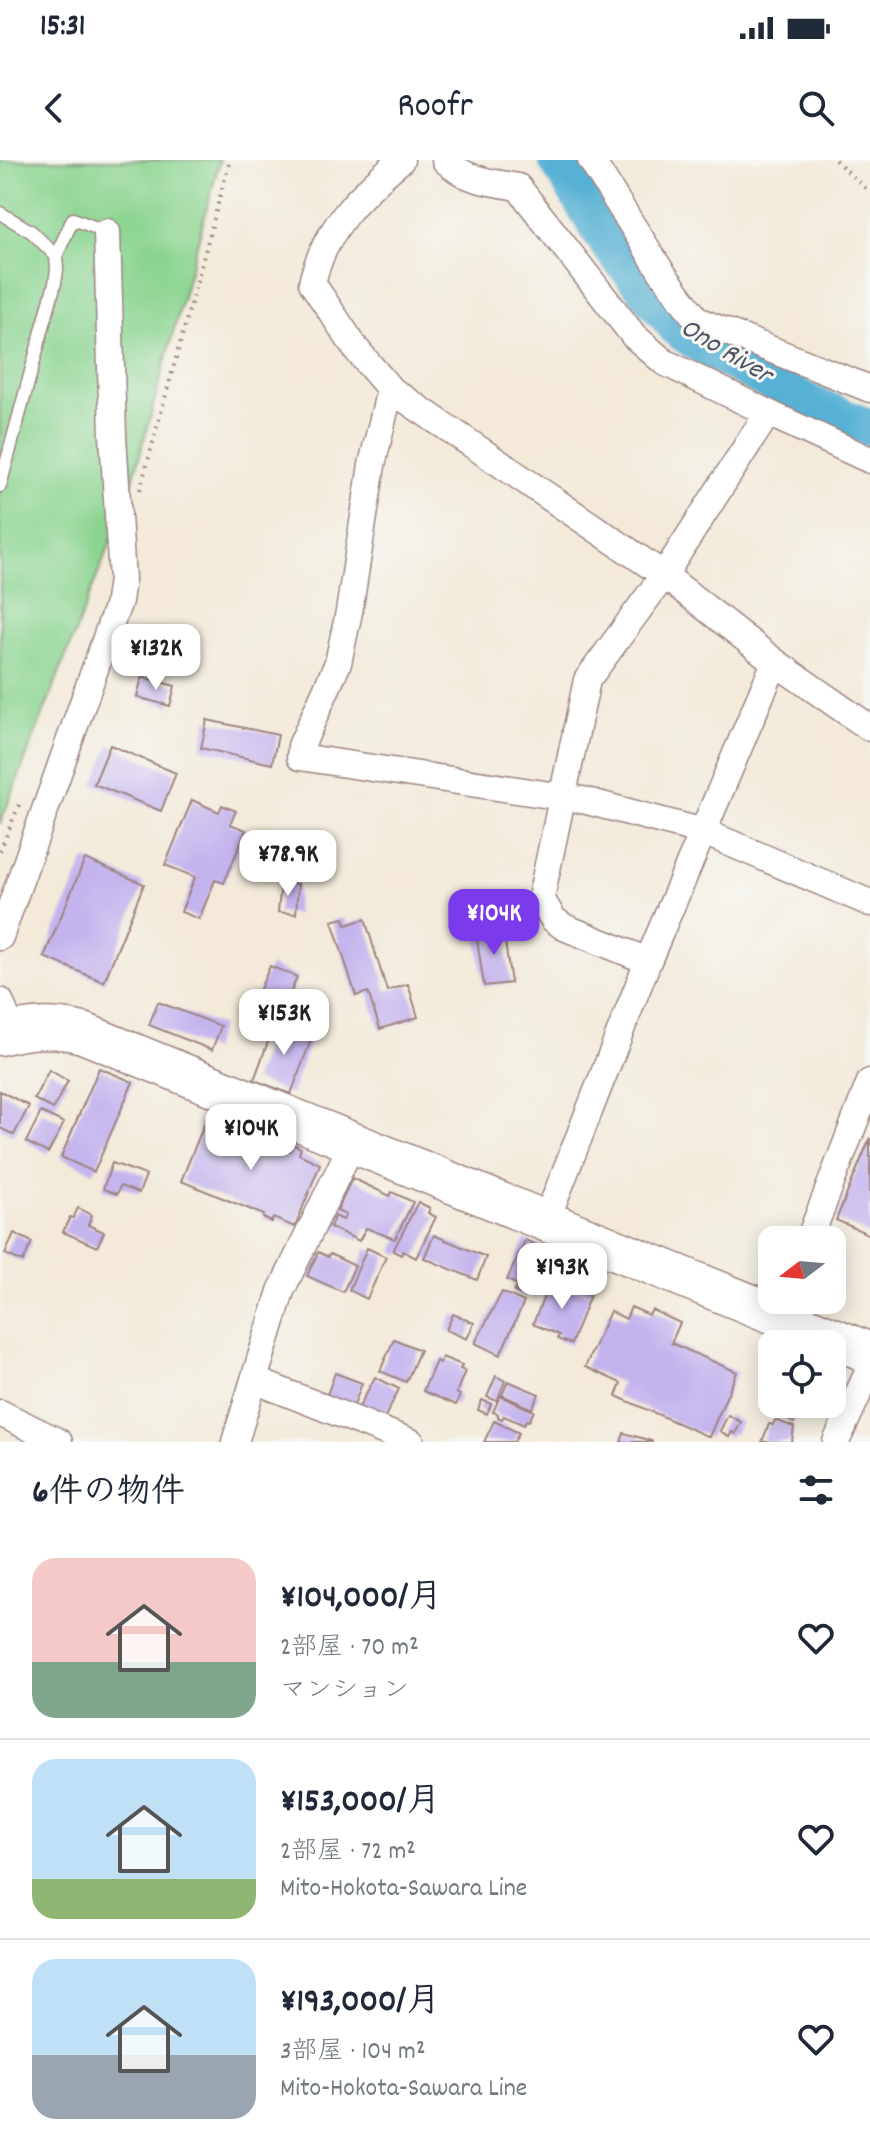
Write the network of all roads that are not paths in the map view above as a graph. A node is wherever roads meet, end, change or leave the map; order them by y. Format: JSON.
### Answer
{"nodes":[{"id":1,"x":401,"y":160,"type":"edge"},
{"id":2,"x":445,"y":160,"type":"edge"},
{"id":3,"x":591,"y":160,"type":"edge"},
{"id":4,"x":0,"y":213,"type":"edge"},
{"id":5,"x":107,"y":232,"type":"joint"},
{"id":6,"x":56,"y":256,"type":"junction"},
{"id":7,"x":390,"y":389,"type":"junction"},
{"id":8,"x":870,"y":389,"type":"edge"},
{"id":9,"x":768,"y":413,"type":"junction"},
{"id":10,"x":870,"y":460,"type":"edge"},
{"id":11,"x":0,"y":486,"type":"edge"},
{"id":12,"x":664,"y":575,"type":"junction"},
{"id":13,"x":775,"y":662,"type":"junction"},
{"id":14,"x":870,"y":728,"type":"edge"},
{"id":15,"x":561,"y":797,"type":"junction"},
{"id":16,"x":704,"y":832,"type":"junction"},
{"id":17,"x":870,"y":903,"type":"edge"},
{"id":18,"x":0,"y":937,"type":"edge"},
{"id":19,"x":648,"y":961,"type":"junction"},
{"id":20,"x":4,"y":1023,"type":"edge"},
{"id":21,"x":870,"y":1082,"type":"edge"},
{"id":22,"x":353,"y":1142,"type":"junction"},
{"id":23,"x":546,"y":1221,"type":"junction"},
{"id":24,"x":814,"y":1226,"type":"edge"},
{"id":25,"x":758,"y":1299,"type":"edge"},
{"id":26,"x":795,"y":1314,"type":"edge"},
{"id":27,"x":870,"y":1353,"type":"edge"},
{"id":28,"x":870,"y":1368,"type":"edge"},
{"id":29,"x":254,"y":1380,"type":"junction"},
{"id":30,"x":0,"y":1413,"type":"edge"},
{"id":31,"x":59,"y":1442,"type":"edge"},
{"id":32,"x":235,"y":1442,"type":"edge"},
{"id":33,"x":411,"y":1442,"type":"edge"},
{"id":34,"x":836,"y":1442,"type":"edge"}],
"edges":[{"from":1,"to":7,"type":"street"},
{"from":2,"to":9,"type":"street"},
{"from":3,"to":8,"type":"street"},
{"from":4,"to":6,"type":"lane"},
{"from":5,"to":6,"type":"lane"},
{"from":5,"to":18,"type":"street"},
{"from":6,"to":11,"type":"lane"},
{"from":7,"to":12,"type":"street"},
{"from":7,"to":15,"type":"street"},
{"from":9,"to":10,"type":"street"},
{"from":9,"to":12,"type":"street"},
{"from":12,"to":13,"type":"street"},
{"from":12,"to":15,"type":"street"},
{"from":13,"to":14,"type":"street"},
{"from":13,"to":16,"type":"street"},
{"from":15,"to":16,"type":"street"},
{"from":15,"to":19,"type":"street"},
{"from":16,"to":17,"type":"street"},
{"from":16,"to":19,"type":"street"},
{"from":19,"to":23,"type":"street"},
{"from":20,"to":22,"type":"main road"},
{"from":21,"to":24,"type":"street"},
{"from":22,"to":23,"type":"main road"},
{"from":22,"to":29,"type":"street"},
{"from":23,"to":25,"type":"main road"},
{"from":26,"to":27,"type":"main road"},
{"from":28,"to":34,"type":"street"},
{"from":29,"to":32,"type":"street"},
{"from":29,"to":33,"type":"street"},
{"from":30,"to":31,"type":"street"}]}
